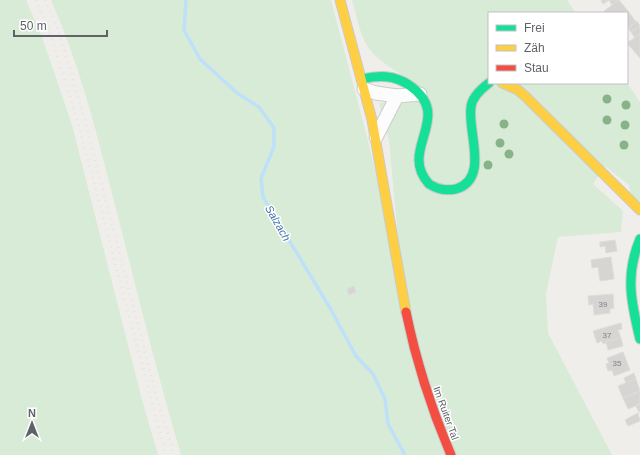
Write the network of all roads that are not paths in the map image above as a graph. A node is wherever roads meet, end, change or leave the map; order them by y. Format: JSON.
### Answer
{"nodes":[{"id":1,"x":340,"y":0,"type":"edge"},
{"id":2,"x":363,"y":84,"type":"junction"},
{"id":3,"x":488,"y":84,"type":"edge"},
{"id":4,"x":504,"y":84,"type":"edge"},
{"id":5,"x":420,"y":94,"type":"junction"},
{"id":6,"x":397,"y":96,"type":"junction"},
{"id":7,"x":376,"y":137,"type":"junction"},
{"id":8,"x":640,"y":210,"type":"edge"},
{"id":9,"x":640,"y":239,"type":"edge"},
{"id":10,"x":640,"y":339,"type":"edge"},
{"id":11,"x":451,"y":455,"type":"edge"}],
"edges":[{"from":1,"to":2,"type":"street","name":"Im Ruiter Tal"},
{"from":2,"to":5,"type":"street"},
{"from":2,"to":6,"type":"street"},
{"from":2,"to":7,"type":"street","name":"Im Ruiter Tal"},
{"from":3,"to":5,"type":"street"},
{"from":4,"to":8,"type":"street"},
{"from":5,"to":6,"type":"street"},
{"from":6,"to":7,"type":"street"},
{"from":7,"to":11,"type":"street","name":"Im Ruiter Tal"},
{"from":9,"to":10,"type":"street"}]}
